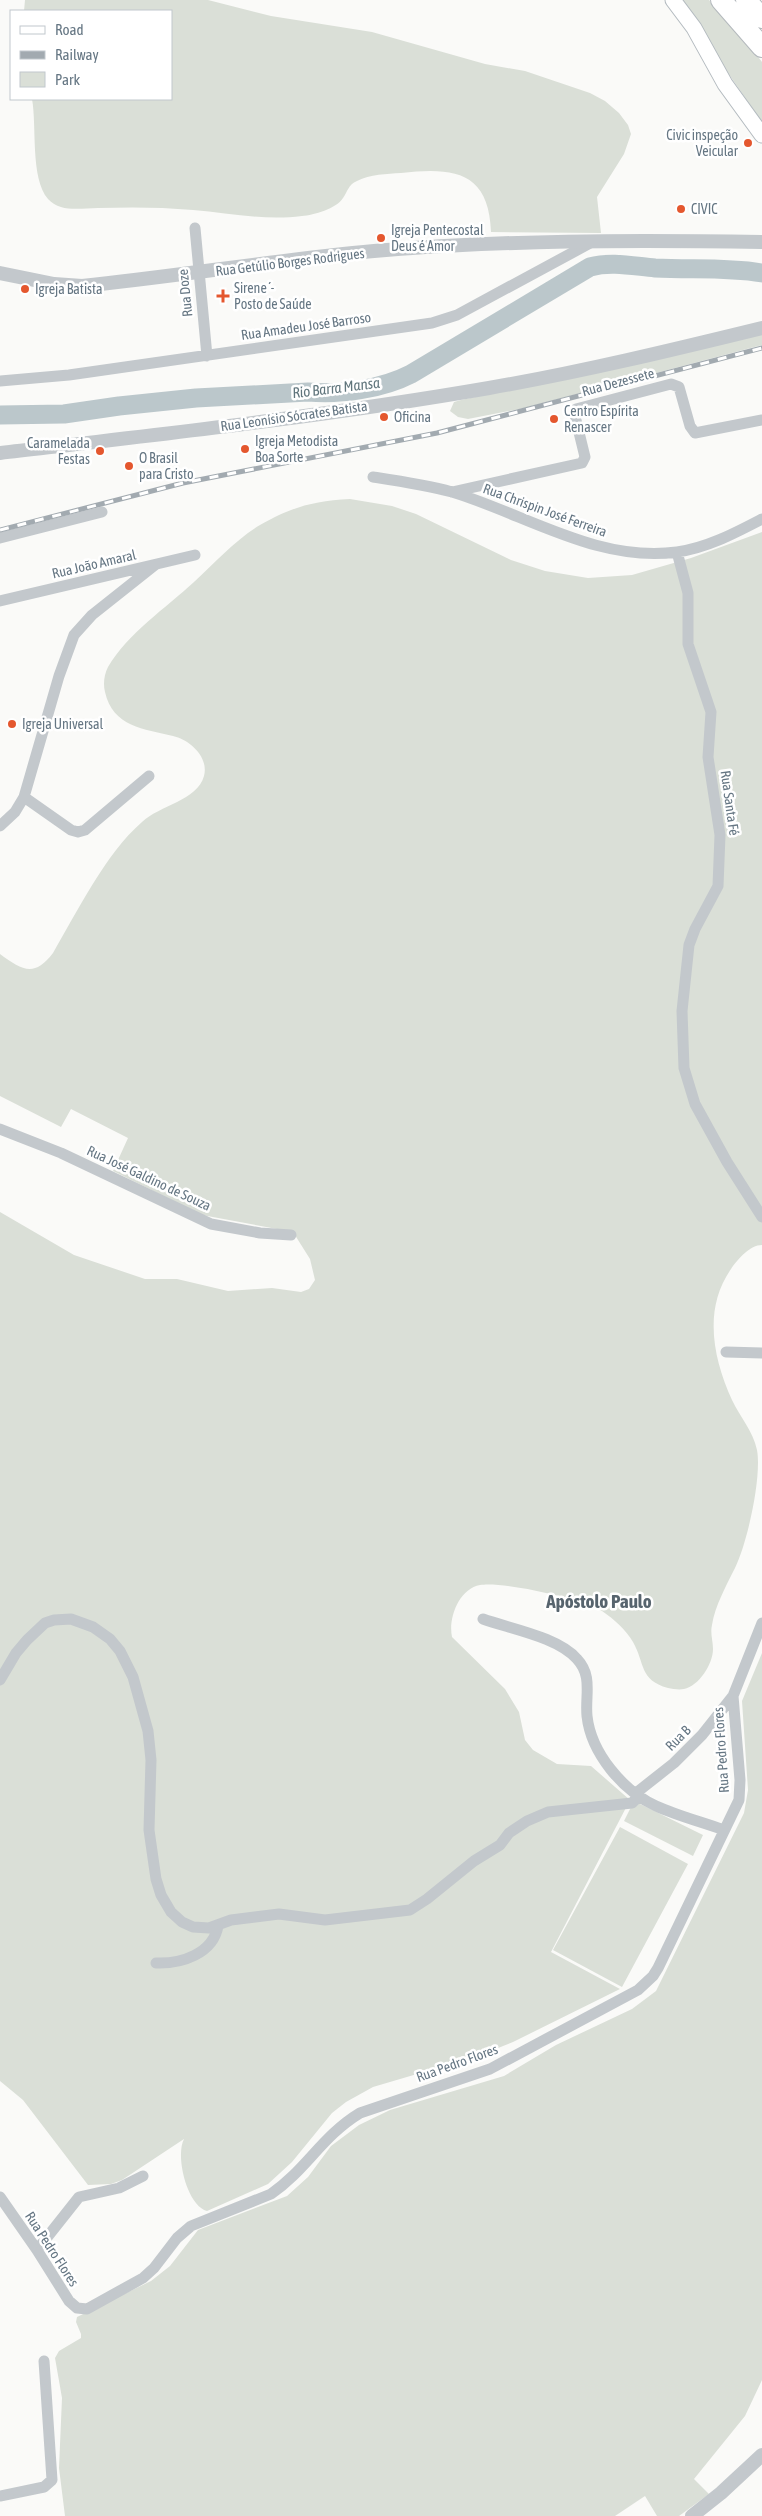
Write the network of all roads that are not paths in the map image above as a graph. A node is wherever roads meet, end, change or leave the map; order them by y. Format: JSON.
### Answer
{"nodes":[{"id":1,"x":673,"y":0,"type":"edge"},
{"id":2,"x":721,"y":0,"type":"edge"},
{"id":3,"x":746,"y":0,"type":"edge"},
{"id":4,"x":762,"y":18,"type":"edge"},
{"id":5,"x":762,"y":47,"type":"edge"},
{"id":6,"x":762,"y":135,"type":"edge"},
{"id":7,"x":194,"y":228,"type":"dead end"},
{"id":8,"x":598,"y":240,"type":"junction"},
{"id":9,"x":762,"y":242,"type":"edge"},
{"id":10,"x":0,"y":273,"type":"edge"},
{"id":11,"x":198,"y":273,"type":"junction"},
{"id":12,"x":762,"y":328,"type":"edge"},
{"id":13,"x":208,"y":356,"type":"junction"},
{"id":14,"x":0,"y":381,"type":"edge"},
{"id":15,"x":762,"y":420,"type":"edge"},
{"id":16,"x":0,"y":453,"type":"edge"},
{"id":17,"x":373,"y":477,"type":"dead end"},
{"id":18,"x":481,"y":486,"type":"junction"},
{"id":19,"x":452,"y":492,"type":"junction"},
{"id":20,"x":480,"y":503,"type":"junction"},
{"id":21,"x":102,"y":512,"type":"dead end"},
{"id":22,"x":762,"y":520,"type":"edge"},
{"id":23,"x":0,"y":538,"type":"edge"},
{"id":24,"x":677,"y":552,"type":"junction"},
{"id":25,"x":195,"y":555,"type":"dead end"},
{"id":26,"x":154,"y":566,"type":"junction"},
{"id":27,"x":0,"y":601,"type":"edge"},
{"id":28,"x":150,"y":776,"type":"dead end"},
{"id":29,"x":24,"y":797,"type":"junction"},
{"id":30,"x":0,"y":826,"type":"edge"},
{"id":31,"x":0,"y":1129,"type":"edge"},
{"id":32,"x":762,"y":1217,"type":"edge"},
{"id":33,"x":291,"y":1236,"type":"dead end"},
{"id":34,"x":726,"y":1352,"type":"dead end"},
{"id":35,"x":762,"y":1353,"type":"edge"},
{"id":36,"x":484,"y":1620,"type":"dead end"},
{"id":37,"x":762,"y":1623,"type":"edge"},
{"id":38,"x":0,"y":1680,"type":"edge"},
{"id":39,"x":733,"y":1696,"type":"junction"},
{"id":40,"x":637,"y":1794,"type":"junction"},
{"id":41,"x":724,"y":1830,"type":"junction"},
{"id":42,"x":218,"y":1926,"type":"junction"},
{"id":43,"x":156,"y":1963,"type":"dead end"},
{"id":44,"x":143,"y":2176,"type":"dead end"},
{"id":45,"x":0,"y":2197,"type":"edge"},
{"id":46,"x":38,"y":2250,"type":"junction"},
{"id":47,"x":44,"y":2361,"type":"dead end"},
{"id":48,"x":762,"y":2455,"type":"edge"},
{"id":49,"x":0,"y":2496,"type":"edge"},
{"id":50,"x":692,"y":2516,"type":"edge"}],
"edges":[{"from":1,"to":6,"type":"main road"},
{"from":2,"to":5,"type":"highway"},
{"from":3,"to":4,"type":"highway"},
{"from":7,"to":11,"type":"street","name":"Rua Doze"},
{"from":8,"to":9,"type":"street","name":"Rua Getúlio Borges Rodrigues"},
{"from":8,"to":11,"type":"street","name":"Rua Getúlio Borges Rodrigues"},
{"from":8,"to":13,"type":"street","name":"Rua Amadeu José Barroso"},
{"from":10,"to":11,"type":"street","name":"Rua Getúlio Borges Rodrigues"},
{"from":11,"to":13,"type":"street","name":"Rua Doze"},
{"from":12,"to":16,"type":"street","name":"Rua Leonísio Sócrates Batista"},
{"from":13,"to":14,"type":"street","name":"Rua Amadeu José Barroso"},
{"from":15,"to":18,"type":"street","name":"Rua Dezessete"},
{"from":17,"to":19,"type":"street","name":"Rua Chrispin José Ferreira"},
{"from":18,"to":19,"type":"street","name":"Rua Dezessete"},
{"from":18,"to":20,"type":"street"},
{"from":19,"to":20,"type":"street","name":"Rua Chrispin José Ferreira"},
{"from":20,"to":24,"type":"street","name":"Rua Chrispin José Ferreira"},
{"from":21,"to":23,"type":"street"},
{"from":22,"to":24,"type":"street","name":"Rua Chrispin José Ferreira"},
{"from":24,"to":32,"type":"street","name":"Rua Santa Fé"},
{"from":25,"to":26,"type":"street","name":"Rua João Amaral"},
{"from":26,"to":27,"type":"street","name":"Rua João Amaral"},
{"from":26,"to":29,"type":"street"},
{"from":28,"to":29,"type":"street"},
{"from":29,"to":30,"type":"street"},
{"from":31,"to":33,"type":"street","name":"Rua José Galdino de Souza"},
{"from":34,"to":35,"type":"street"},
{"from":36,"to":40,"type":"street"},
{"from":37,"to":39,"type":"street","name":"Rua Pedro Flores"},
{"from":38,"to":42,"type":"street","name":"Rua B"},
{"from":39,"to":40,"type":"street","name":"Rua B"},
{"from":39,"to":41,"type":"street","name":"Rua Pedro Flores"},
{"from":40,"to":41,"type":"street"},
{"from":40,"to":42,"type":"street","name":"Rua B"},
{"from":41,"to":46,"type":"street","name":"Rua Pedro Flores"},
{"from":42,"to":43,"type":"street"},
{"from":44,"to":46,"type":"street"},
{"from":45,"to":46,"type":"street","name":"Rua Pedro Flores"},
{"from":47,"to":49,"type":"street"},
{"from":48,"to":50,"type":"street"}]}
